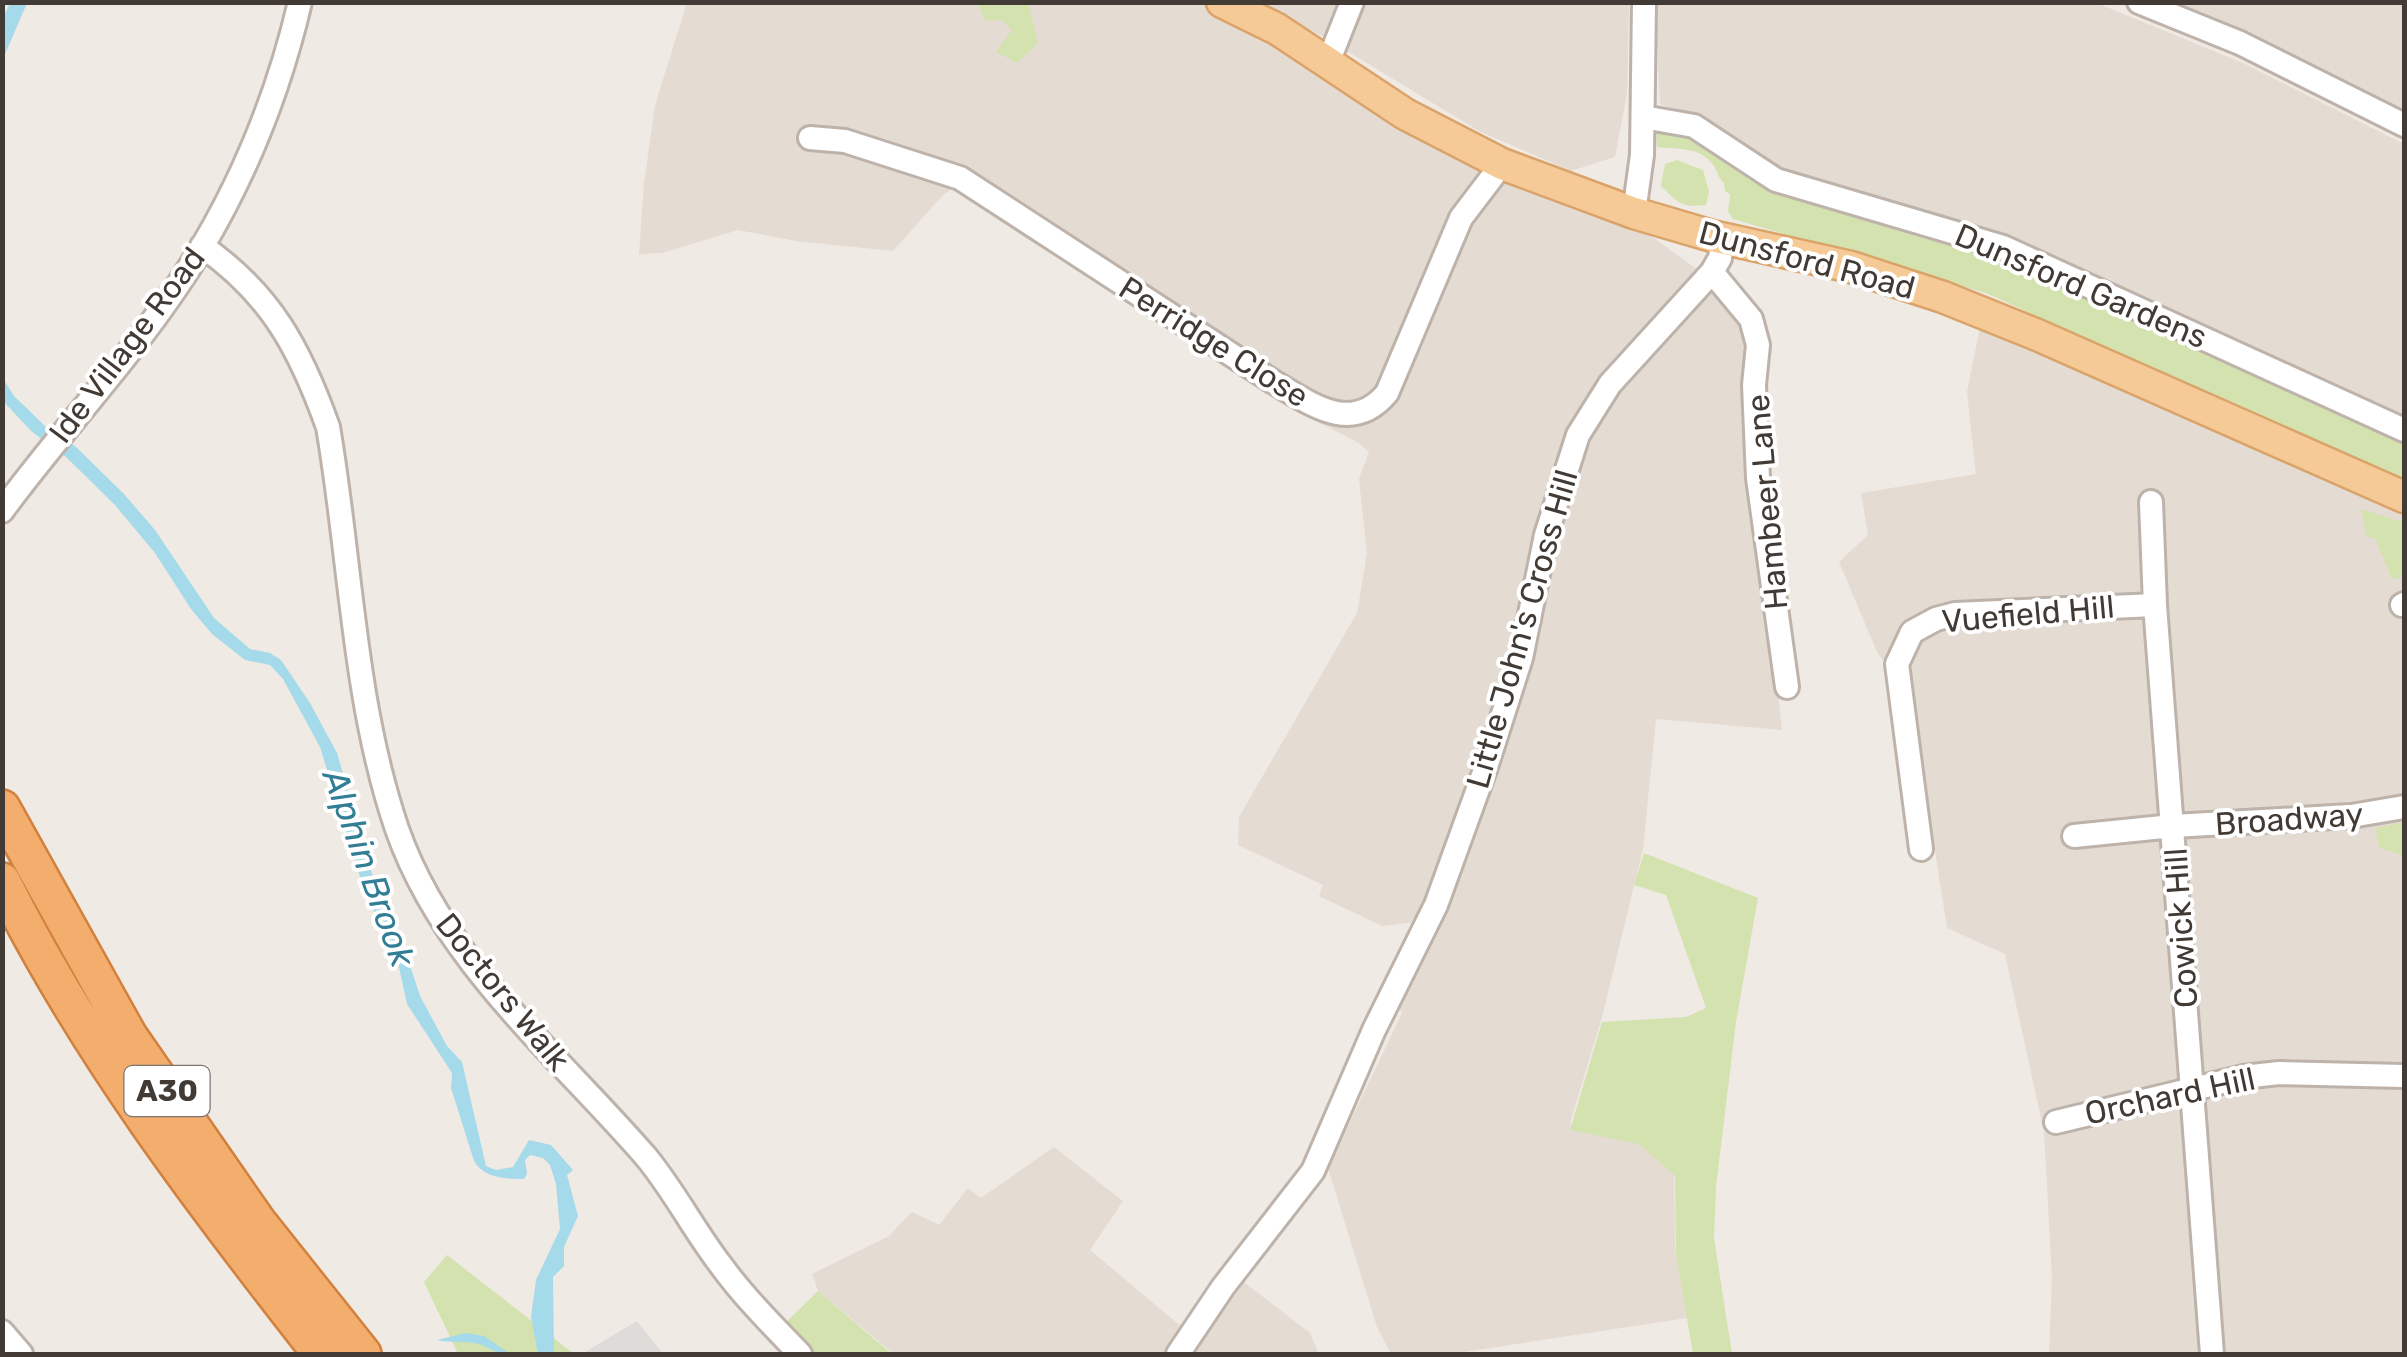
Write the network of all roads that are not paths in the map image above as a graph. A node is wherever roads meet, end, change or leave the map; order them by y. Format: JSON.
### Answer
{"nodes":[{"id":1,"x":300,"y":2,"type":"edge"},
{"id":2,"x":1222,"y":2,"type":"edge"},
{"id":3,"x":1352,"y":2,"type":"edge"},
{"id":4,"x":1644,"y":2,"type":"edge"},
{"id":5,"x":2139,"y":2,"type":"edge"},
{"id":6,"x":1329,"y":60,"type":"junction"},
{"id":7,"x":1643,"y":117,"type":"junction"},
{"id":8,"x":2404,"y":125,"type":"edge"},
{"id":9,"x":810,"y":138,"type":"dead end"},
{"id":10,"x":1502,"y":164,"type":"junction"},
{"id":11,"x":1634,"y":213,"type":"junction"},
{"id":12,"x":1723,"y":238,"type":"junction"},
{"id":13,"x":202,"y":246,"type":"junction"},
{"id":14,"x":1712,"y":272,"type":"junction"},
{"id":15,"x":2404,"y":430,"type":"edge"},
{"id":16,"x":2404,"y":498,"type":"edge"},
{"id":17,"x":2150,"y":502,"type":"dead end"},
{"id":18,"x":2,"y":511,"type":"edge"},
{"id":19,"x":2155,"y":604,"type":"junction"},
{"id":20,"x":1787,"y":687,"type":"dead end"},
{"id":21,"x":2404,"y":807,"type":"edge"},
{"id":22,"x":2,"y":808,"type":"edge"},
{"id":23,"x":2173,"y":826,"type":"junction"},
{"id":24,"x":2074,"y":836,"type":"dead end"},
{"id":25,"x":1921,"y":848,"type":"dead end"},
{"id":26,"x":2,"y":881,"type":"edge"},
{"id":27,"x":2404,"y":1076,"type":"edge"},
{"id":28,"x":2193,"y":1088,"type":"junction"},
{"id":29,"x":2056,"y":1122,"type":"dead end"},
{"id":30,"x":2,"y":1332,"type":"edge"},
{"id":31,"x":21,"y":1354,"type":"edge"},
{"id":32,"x":321,"y":1354,"type":"edge"},
{"id":33,"x":363,"y":1354,"type":"edge"},
{"id":34,"x":800,"y":1354,"type":"edge"},
{"id":35,"x":1178,"y":1354,"type":"edge"},
{"id":36,"x":2212,"y":1354,"type":"edge"}],
"edges":[{"from":1,"to":13,"type":"street","name":"Ide Village Road"},
{"from":2,"to":6,"type":"main road","name":"Dunsford Road"},
{"from":3,"to":6,"type":"street"},
{"from":4,"to":7,"type":"street"},
{"from":5,"to":8,"type":"street"},
{"from":6,"to":10,"type":"main road","name":"Dunsford Road"},
{"from":7,"to":11,"type":"street"},
{"from":7,"to":15,"type":"street","name":"Dunsford Gardens"},
{"from":9,"to":10,"type":"street","name":"Perridge Close"},
{"from":10,"to":11,"type":"main road","name":"Dunsford Road"},
{"from":11,"to":12,"type":"main road","name":"Dunsford Road"},
{"from":12,"to":14,"type":"street","name":"Little John's Cross Hill"},
{"from":12,"to":16,"type":"main road","name":"Dunsford Road"},
{"from":13,"to":18,"type":"street","name":"Ide Village Road"},
{"from":13,"to":34,"type":"street","name":"Doctors Walk"},
{"from":14,"to":20,"type":"street","name":"Hambeer Lane"},
{"from":14,"to":35,"type":"street","name":"Little John's Cross Hill"},
{"from":17,"to":19,"type":"street","name":"Cowick Hill"},
{"from":19,"to":23,"type":"street","name":"Cowick Hill"},
{"from":19,"to":25,"type":"street","name":"Vuefield Hill"},
{"from":21,"to":23,"type":"street","name":"Broadway"},
{"from":22,"to":33,"type":"highway","number":"A30"},
{"from":23,"to":24,"type":"street","name":"Broadway"},
{"from":23,"to":28,"type":"street","name":"Cowick Hill"},
{"from":26,"to":32,"type":"highway","number":"A30"},
{"from":27,"to":28,"type":"street","name":"Orchard Hill"},
{"from":28,"to":29,"type":"street","name":"Orchard Hill"},
{"from":28,"to":36,"type":"street","name":"Cowick Hill"},
{"from":30,"to":31,"type":"street"}]}
